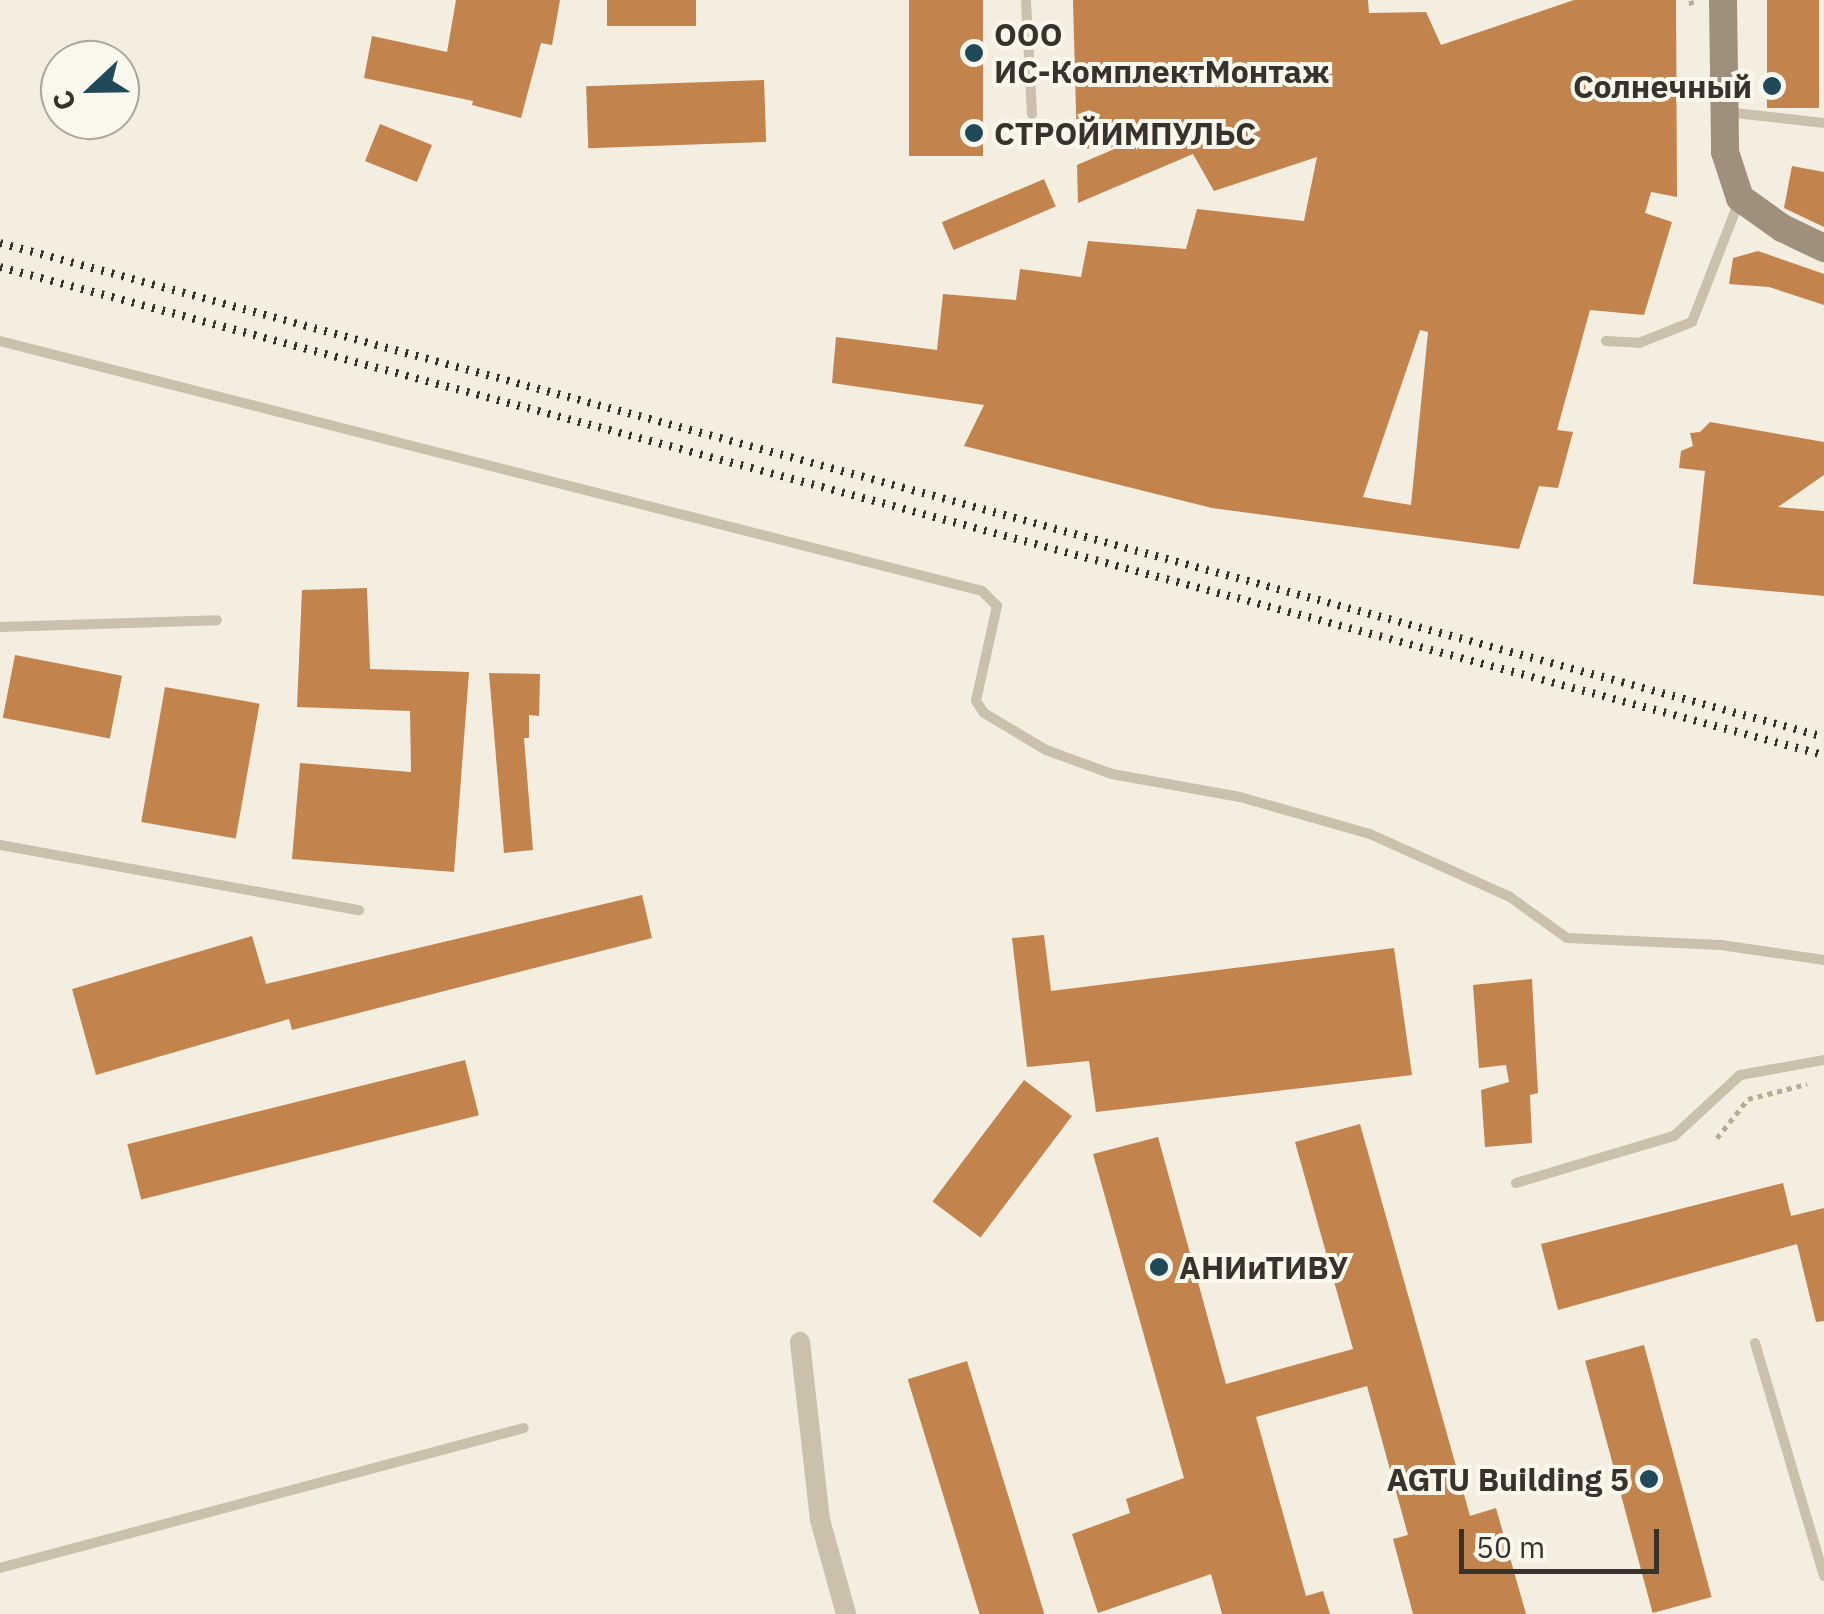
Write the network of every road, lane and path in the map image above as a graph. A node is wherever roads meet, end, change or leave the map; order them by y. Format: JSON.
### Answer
{"nodes":[{"id":1,"x":1026,"y":0,"type":"edge"},
{"id":2,"x":1692,"y":0,"type":"edge"},
{"id":3,"x":1723,"y":0,"type":"edge"},
{"id":4,"x":1692,"y":8,"type":"dead end"},
{"id":5,"x":1724,"y":112,"type":"junction"},
{"id":6,"x":1032,"y":114,"type":"dead end"},
{"id":7,"x":1824,"y":123,"type":"edge"},
{"id":8,"x":1740,"y":198,"type":"junction"},
{"id":9,"x":1824,"y":248,"type":"edge"},
{"id":10,"x":0,"y":341,"type":"edge"},
{"id":11,"x":1606,"y":341,"type":"dead end"},
{"id":12,"x":217,"y":620,"type":"dead end"},
{"id":13,"x":0,"y":627,"type":"edge"},
{"id":14,"x":0,"y":846,"type":"edge"},
{"id":15,"x":359,"y":910,"type":"dead end"},
{"id":16,"x":1824,"y":960,"type":"edge"},
{"id":17,"x":1824,"y":1060,"type":"edge"},
{"id":18,"x":1822,"y":1080,"type":"edge"},
{"id":19,"x":1716,"y":1138,"type":"dead end"},
{"id":20,"x":1516,"y":1183,"type":"dead end"},
{"id":21,"x":800,"y":1342,"type":"dead end"},
{"id":22,"x":1754,"y":1343,"type":"dead end"},
{"id":23,"x":524,"y":1428,"type":"dead end"},
{"id":24,"x":0,"y":1568,"type":"edge"},
{"id":25,"x":1824,"y":1576,"type":"edge"},
{"id":26,"x":846,"y":1614,"type":"edge"}],
"edges":[{"from":1,"to":6,"type":"lane"},
{"from":2,"to":4,"type":"path"},
{"from":3,"to":5,"type":"main road"},
{"from":5,"to":7,"type":"lane"},
{"from":5,"to":8,"type":"main road"},
{"from":8,"to":9,"type":"main road"},
{"from":8,"to":11,"type":"lane"},
{"from":10,"to":16,"type":"lane"},
{"from":12,"to":13,"type":"lane"},
{"from":14,"to":15,"type":"lane"},
{"from":17,"to":20,"type":"lane"},
{"from":18,"to":19,"type":"path"},
{"from":21,"to":26,"type":"street"},
{"from":22,"to":25,"type":"lane"},
{"from":23,"to":24,"type":"lane"}]}
